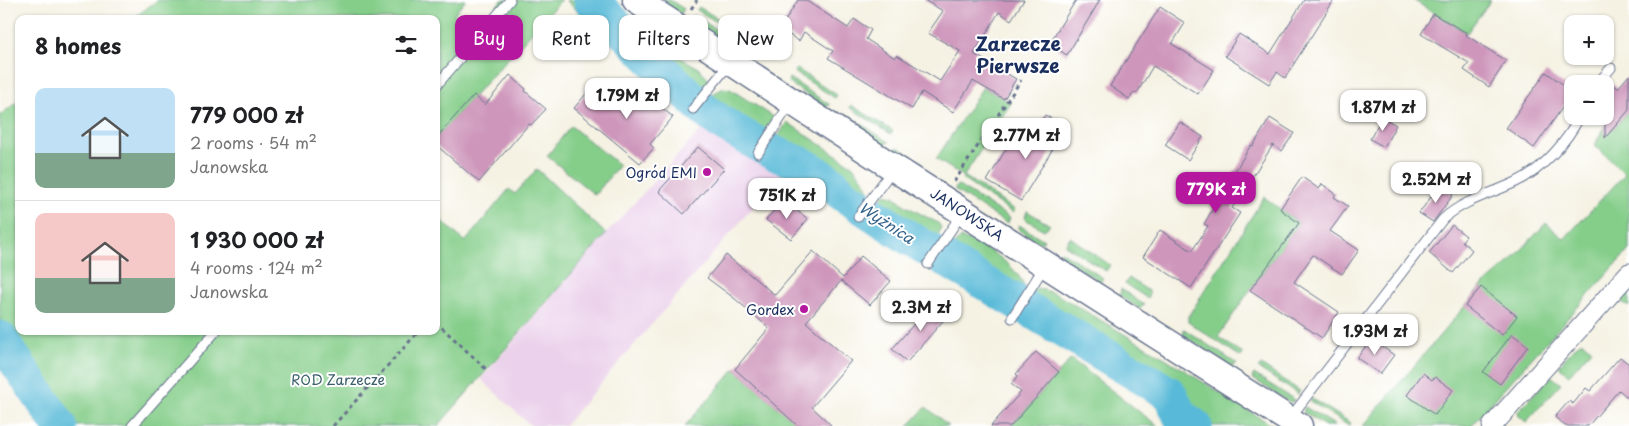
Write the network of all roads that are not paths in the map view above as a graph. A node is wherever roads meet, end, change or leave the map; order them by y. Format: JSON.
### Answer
{"nodes":[{"id":1,"x":510,"y":0,"type":"edge"},
{"id":2,"x":636,"y":0,"type":"edge"},
{"id":3,"x":730,"y":62,"type":"junction"},
{"id":4,"x":1611,"y":68,"type":"dead end"},
{"id":5,"x":1605,"y":75,"type":"edge"},
{"id":6,"x":440,"y":81,"type":"edge"},
{"id":7,"x":792,"y":102,"type":"junction"},
{"id":8,"x":694,"y":109,"type":"dead end"},
{"id":9,"x":1574,"y":125,"type":"edge"},
{"id":10,"x":759,"y":151,"type":"dead end"},
{"id":11,"x":894,"y":168,"type":"junction"},
{"id":12,"x":953,"y":206,"type":"junction"},
{"id":13,"x":860,"y":215,"type":"dead end"},
{"id":14,"x":930,"y":262,"type":"dead end"},
{"id":15,"x":1046,"y":265,"type":"junction"},
{"id":16,"x":1629,"y":273,"type":"edge"},
{"id":17,"x":1014,"y":314,"type":"dead end"},
{"id":18,"x":212,"y":335,"type":"edge"},
{"id":19,"x":1294,"y":423,"type":"edge"},
{"id":20,"x":132,"y":426,"type":"edge"},
{"id":21,"x":1492,"y":426,"type":"edge"}],
"edges":[{"from":1,"to":6,"type":"lane"},
{"from":2,"to":3,"type":"street","name":"JANOWSKA"},
{"from":3,"to":7,"type":"street","name":"JANOWSKA"},
{"from":3,"to":8,"type":"lane"},
{"from":4,"to":5,"type":"lane"},
{"from":7,"to":10,"type":"lane"},
{"from":7,"to":11,"type":"street","name":"JANOWSKA"},
{"from":9,"to":19,"type":"lane"},
{"from":11,"to":12,"type":"street","name":"JANOWSKA"},
{"from":11,"to":13,"type":"lane"},
{"from":12,"to":14,"type":"lane"},
{"from":12,"to":15,"type":"street","name":"JANOWSKA"},
{"from":15,"to":17,"type":"lane"},
{"from":15,"to":19,"type":"street","name":"JANOWSKA"},
{"from":16,"to":21,"type":"street"},
{"from":18,"to":20,"type":"lane"}]}
